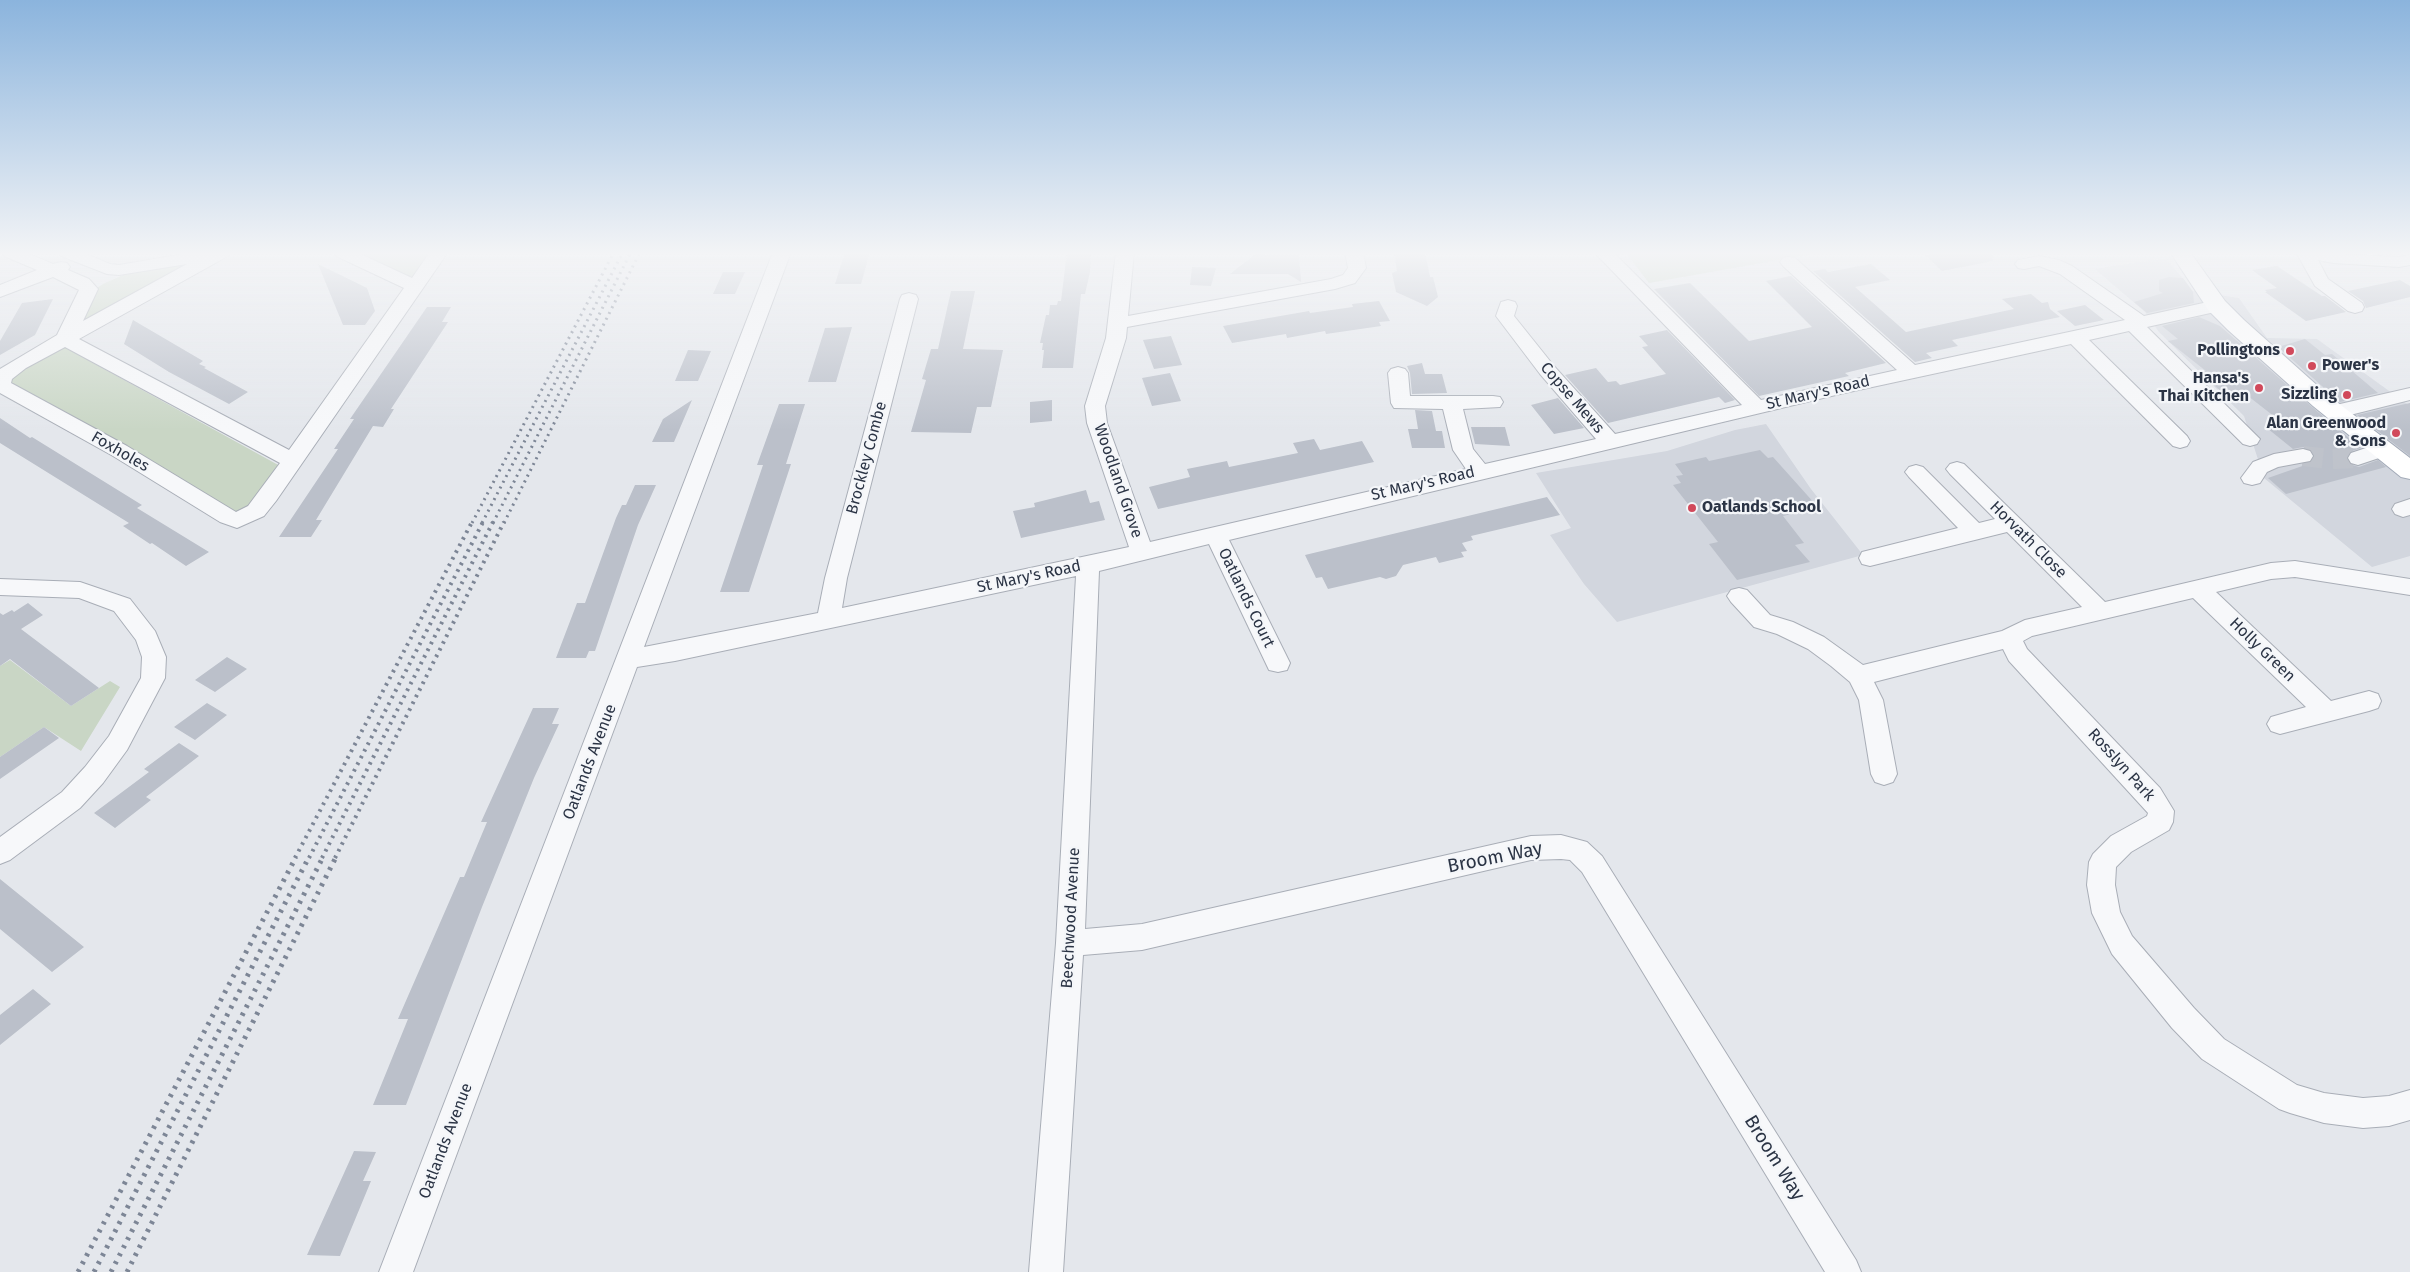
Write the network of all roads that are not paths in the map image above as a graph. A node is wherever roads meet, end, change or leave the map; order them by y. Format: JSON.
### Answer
{"nodes":[{"id":1,"x":78,"y":311,"type":"edge"},
{"id":2,"x":115,"y":311,"type":"edge"},
{"id":3,"x":398,"y":311,"type":"edge"},
{"id":4,"x":760,"y":311,"type":"edge"},
{"id":5,"x":906,"y":311,"type":"edge"},
{"id":6,"x":1119,"y":311,"type":"edge"},
{"id":7,"x":1179,"y":311,"type":"edge"},
{"id":8,"x":1506,"y":311,"type":"edge"},
{"id":9,"x":1662,"y":311,"type":"edge"},
{"id":10,"x":1844,"y":311,"type":"edge"},
{"id":11,"x":2120,"y":311,"type":"edge"},
{"id":12,"x":2194,"y":311,"type":"edge"},
{"id":13,"x":2224,"y":311,"type":"edge"},
{"id":14,"x":1118,"y":322,"type":"junction"},
{"id":15,"x":2137,"y":324,"type":"junction"},
{"id":16,"x":2075,"y":337,"type":"junction"},
{"id":17,"x":65,"y":339,"type":"junction"},
{"id":18,"x":1911,"y":372,"type":"junction"},
{"id":19,"x":1398,"y":373,"type":"dead end"},
{"id":20,"x":2410,"y":394,"type":"edge"},
{"id":21,"x":1493,"y":402,"type":"dead end"},
{"id":22,"x":1452,"y":404,"type":"junction"},
{"id":23,"x":1756,"y":407,"type":"junction"},
{"id":24,"x":2334,"y":412,"type":"junction"},
{"id":25,"x":2250,"y":439,"type":"dead end"},
{"id":26,"x":1609,"y":441,"type":"junction"},
{"id":27,"x":2180,"y":441,"type":"dead end"},
{"id":28,"x":2381,"y":450,"type":"junction"},
{"id":29,"x":2303,"y":456,"type":"tunnel mouth"},
{"id":30,"x":2358,"y":458,"type":"tunnel mouth"},
{"id":31,"x":293,"y":461,"type":"junction"},
{"id":32,"x":1957,"y":469,"type":"dead end"},
{"id":33,"x":1479,"y":471,"type":"junction"},
{"id":34,"x":2410,"y":471,"type":"edge"},
{"id":35,"x":1916,"y":472,"type":"dead end"},
{"id":36,"x":2252,"y":478,"type":"dead end"},
{"id":37,"x":2011,"y":523,"type":"junction"},
{"id":38,"x":1975,"y":532,"type":"junction"},
{"id":39,"x":1215,"y":534,"type":"junction"},
{"id":40,"x":1142,"y":552,"type":"junction"},
{"id":41,"x":1870,"y":558,"type":"dead end"},
{"id":42,"x":1088,"y":564,"type":"junction"},
{"id":43,"x":0,"y":587,"type":"edge"},
{"id":44,"x":2410,"y":587,"type":"edge"},
{"id":45,"x":2197,"y":588,"type":"junction"},
{"id":46,"x":1739,"y":596,"type":"dead end"},
{"id":47,"x":2100,"y":611,"type":"junction"},
{"id":48,"x":829,"y":618,"type":"junction"},
{"id":49,"x":2009,"y":638,"type":"junction"},
{"id":50,"x":629,"y":659,"type":"junction"},
{"id":51,"x":1278,"y":662,"type":"dead end"},
{"id":52,"x":1859,"y":676,"type":"junction"},
{"id":53,"x":2369,"y":701,"type":"dead end"},
{"id":54,"x":2327,"y":712,"type":"junction"},
{"id":55,"x":2280,"y":724,"type":"dead end"},
{"id":56,"x":1884,"y":774,"type":"dead end"},
{"id":57,"x":0,"y":852,"type":"edge"},
{"id":58,"x":1070,"y":943,"type":"junction"},
{"id":59,"x":2410,"y":1105,"type":"edge"},
{"id":60,"x":396,"y":1272,"type":"edge"},
{"id":61,"x":1046,"y":1272,"type":"edge"},
{"id":62,"x":1844,"y":1272,"type":"edge"}],
"edges":[{"from":1,"to":17,"type":"street"},
{"from":2,"to":17,"type":"street","name":"Foxholes"},
{"from":3,"to":31,"type":"street","name":"Foxholes"},
{"from":4,"to":50,"type":"street","name":"Oatlands Avenue"},
{"from":5,"to":48,"type":"street","name":"Brockley Combe"},
{"from":6,"to":14,"type":"street","name":"Woodland Grove"},
{"from":7,"to":14,"type":"street"},
{"from":8,"to":26,"type":"street","name":"Copse Mews"},
{"from":9,"to":23,"type":"street"},
{"from":10,"to":18,"type":"street"},
{"from":11,"to":15,"type":"street"},
{"from":12,"to":15,"type":"street","name":"St Mary's Road"},
{"from":13,"to":24,"type":"main road"},
{"from":14,"to":40,"type":"street","name":"Woodland Grove"},
{"from":15,"to":16,"type":"street","name":"St Mary's Road"},
{"from":15,"to":25,"type":"street"},
{"from":16,"to":18,"type":"street","name":"St Mary's Road"},
{"from":16,"to":27,"type":"street"},
{"from":17,"to":31,"type":"street"},
{"from":17,"to":31,"type":"street","name":"Foxholes"},
{"from":18,"to":23,"type":"street","name":"St Mary's Road"},
{"from":19,"to":22,"type":"street"},
{"from":20,"to":24,"type":"street"},
{"from":21,"to":22,"type":"street"},
{"from":22,"to":33,"type":"street"},
{"from":23,"to":26,"type":"street","name":"St Mary's Road"},
{"from":24,"to":28,"type":"main road"},
{"from":26,"to":33,"type":"street","name":"St Mary's Road"},
{"from":28,"to":30,"type":"street"},
{"from":28,"to":34,"type":"main road"},
{"from":29,"to":36,"type":"street"},
{"from":32,"to":37,"type":"street","name":"Horvath Close"},
{"from":33,"to":39,"type":"street","name":"St Mary's Road"},
{"from":35,"to":38,"type":"street"},
{"from":37,"to":38,"type":"street"},
{"from":37,"to":47,"type":"street","name":"Horvath Close"},
{"from":38,"to":41,"type":"street"},
{"from":39,"to":40,"type":"street","name":"St Mary's Road"},
{"from":39,"to":51,"type":"street","name":"Oatlands Court"},
{"from":40,"to":42,"type":"street","name":"St Mary's Road"},
{"from":42,"to":48,"type":"street","name":"St Mary's Road"},
{"from":42,"to":58,"type":"street","name":"Beechwood Avenue"},
{"from":43,"to":57,"type":"street"},
{"from":44,"to":45,"type":"street"},
{"from":45,"to":47,"type":"street"},
{"from":45,"to":54,"type":"street","name":"Holly Green"},
{"from":46,"to":52,"type":"street"},
{"from":47,"to":49,"type":"street"},
{"from":48,"to":50,"type":"street","name":"St Mary's Road"},
{"from":49,"to":52,"type":"street"},
{"from":49,"to":59,"type":"street","name":"Rosslyn Park"},
{"from":50,"to":60,"type":"street","name":"Oatlands Avenue"},
{"from":52,"to":56,"type":"street"},
{"from":53,"to":54,"type":"street"},
{"from":54,"to":55,"type":"street"},
{"from":58,"to":61,"type":"street","name":"Beechwood Avenue"},
{"from":58,"to":62,"type":"street","name":"Broom Way"}]}
